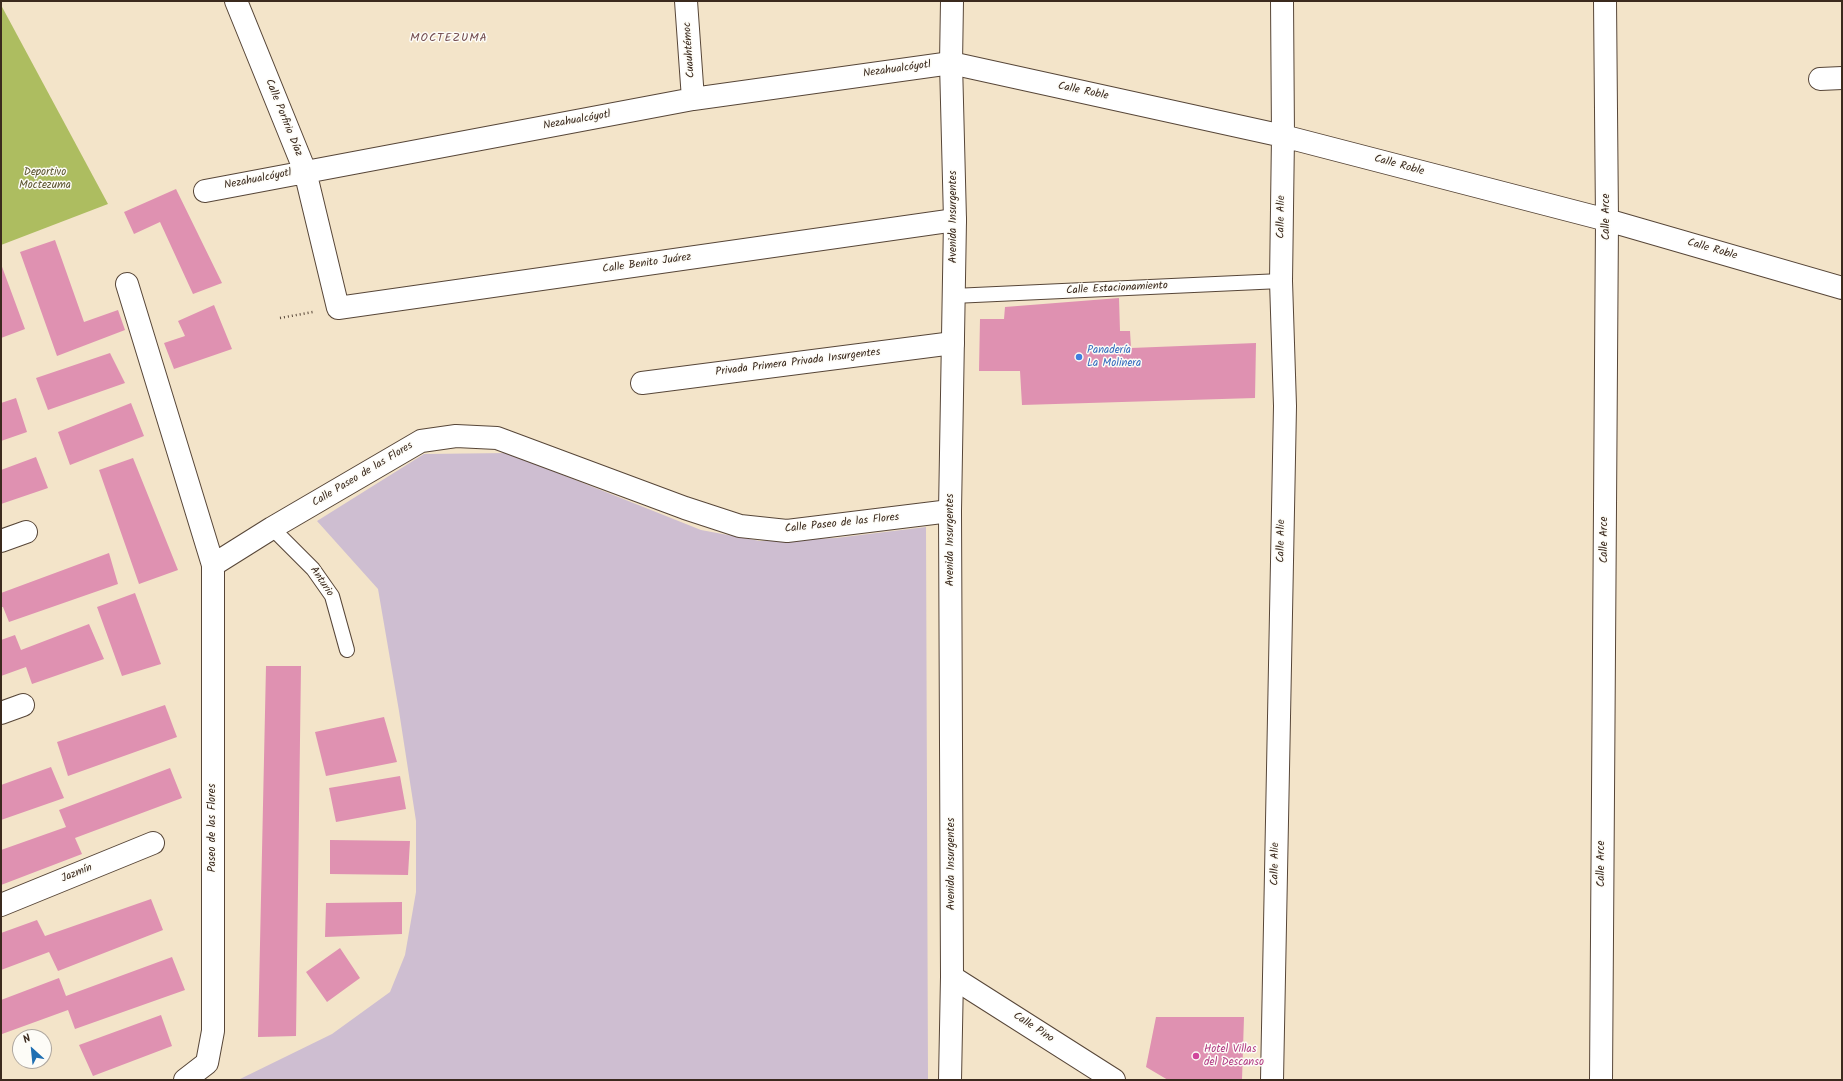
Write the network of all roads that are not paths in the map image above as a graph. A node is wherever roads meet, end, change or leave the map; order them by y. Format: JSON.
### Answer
{"nodes":[{"id":1,"x":236,"y":1,"type":"edge"},
{"id":2,"x":686,"y":1,"type":"edge"},
{"id":3,"x":952,"y":1,"type":"edge"},
{"id":4,"x":1282,"y":1,"type":"edge"},
{"id":5,"x":1605,"y":1,"type":"edge"},
{"id":6,"x":951,"y":63,"type":"junction"},
{"id":7,"x":1842,"y":78,"type":"edge"},
{"id":8,"x":1820,"y":79,"type":"dead end"},
{"id":9,"x":693,"y":99,"type":"junction"},
{"id":10,"x":1283,"y":136,"type":"junction"},
{"id":11,"x":304,"y":171,"type":"junction"},
{"id":12,"x":205,"y":191,"type":"dead end"},
{"id":13,"x":955,"y":220,"type":"junction"},
{"id":14,"x":1607,"y":220,"type":"junction"},
{"id":15,"x":1281,"y":281,"type":"junction"},
{"id":16,"x":127,"y":284,"type":"dead end"},
{"id":17,"x":1842,"y":288,"type":"edge"},
{"id":18,"x":953,"y":296,"type":"junction"},
{"id":19,"x":338,"y":308,"type":"joint"},
{"id":20,"x":953,"y":343,"type":"junction"},
{"id":21,"x":642,"y":383,"type":"dead end"},
{"id":22,"x":950,"y":511,"type":"junction"},
{"id":23,"x":272,"y":528,"type":"junction"},
{"id":24,"x":26,"y":532,"type":"dead end"},
{"id":25,"x":1,"y":541,"type":"edge"},
{"id":26,"x":213,"y":566,"type":"junction"},
{"id":27,"x":347,"y":650,"type":"dead end"},
{"id":28,"x":23,"y":705,"type":"dead end"},
{"id":29,"x":1,"y":713,"type":"edge"},
{"id":30,"x":153,"y":843,"type":"dead end"},
{"id":31,"x":1,"y":905,"type":"edge"},
{"id":32,"x":952,"y":977,"type":"junction"},
{"id":33,"x":185,"y":1080,"type":"edge"},
{"id":34,"x":950,"y":1080,"type":"edge"},
{"id":35,"x":1114,"y":1080,"type":"edge"},
{"id":36,"x":1272,"y":1080,"type":"edge"},
{"id":37,"x":1601,"y":1080,"type":"edge"}],
"edges":[{"from":1,"to":11,"type":"street","name":"Calle Porfirio Díaz"},
{"from":2,"to":9,"type":"street","name":"Cuauhtémoc"},
{"from":3,"to":6,"type":"street","name":"Avenida Insurgentes"},
{"from":4,"to":10,"type":"street","name":"Calle Alie"},
{"from":5,"to":14,"type":"street","name":"Calle Arce"},
{"from":6,"to":9,"type":"street","name":"Nezahualcóyotl"},
{"from":6,"to":10,"type":"street","name":"Calle Roble"},
{"from":6,"to":13,"type":"street","name":"Avenida Insurgentes"},
{"from":7,"to":8,"type":"street"},
{"from":9,"to":11,"type":"street","name":"Nezahualcóyotl"},
{"from":10,"to":14,"type":"street","name":"Calle Roble"},
{"from":10,"to":15,"type":"street","name":"Calle Alie"},
{"from":11,"to":12,"type":"street","name":"Nezahualcóyotl"},
{"from":11,"to":19,"type":"street","name":"Calle Porfirio Díaz"},
{"from":13,"to":18,"type":"street","name":"Avenida Insurgentes"},
{"from":13,"to":19,"type":"street","name":"Calle Benito Juárez"},
{"from":14,"to":17,"type":"street","name":"Calle Roble"},
{"from":14,"to":37,"type":"street","name":"Calle Arce"},
{"from":15,"to":18,"type":"lane","name":"Calle Estacionamiento"},
{"from":15,"to":36,"type":"street","name":"Calle Alie"},
{"from":16,"to":26,"type":"street"},
{"from":18,"to":20,"type":"street","name":"Avenida Insurgentes"},
{"from":20,"to":21,"type":"street","name":"Privada Primera Privada Insurgentes"},
{"from":20,"to":22,"type":"street","name":"Avenida Insurgentes"},
{"from":22,"to":23,"type":"street","name":"Calle Paseo de las Flores"},
{"from":22,"to":32,"type":"street","name":"Avenida Insurgentes"},
{"from":23,"to":26,"type":"street","name":"Calle Paseo de las Flores"},
{"from":23,"to":27,"type":"lane","name":"Anturio"},
{"from":24,"to":25,"type":"street"},
{"from":26,"to":33,"type":"street","name":"Paseo de las Flores"},
{"from":28,"to":29,"type":"street"},
{"from":30,"to":31,"type":"street","name":"Jazmín"},
{"from":32,"to":34,"type":"street","name":"Avenida Insurgentes"},
{"from":32,"to":35,"type":"street","name":"Calle Pino"}]}
